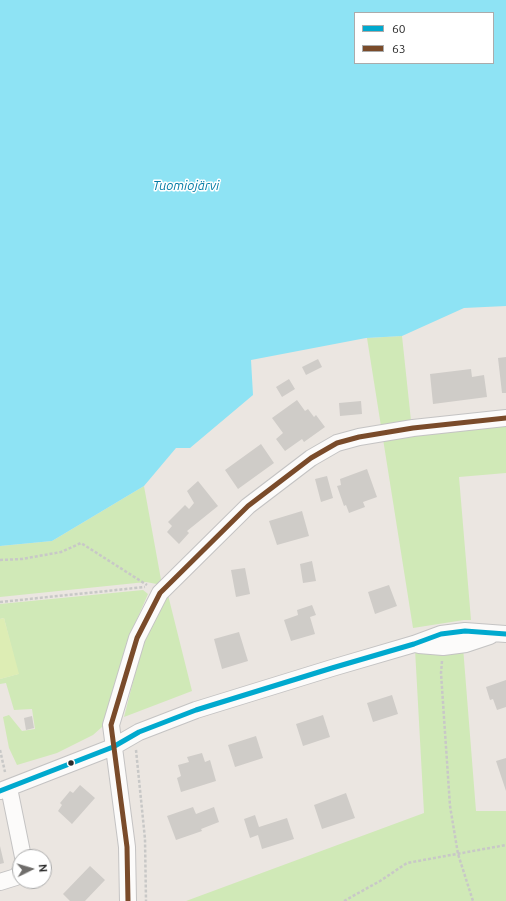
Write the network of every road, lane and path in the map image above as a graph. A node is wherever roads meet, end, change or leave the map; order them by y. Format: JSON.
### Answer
{"nodes":[{"id":1,"x":506,"y":418,"type":"edge"},
{"id":2,"x":0,"y":560,"type":"edge"},
{"id":3,"x":0,"y":602,"type":"edge"},
{"id":4,"x":501,"y":634,"type":"edge"},
{"id":5,"x":414,"y":644,"type":"junction"},
{"id":6,"x":443,"y":647,"type":"junction"},
{"id":7,"x":134,"y":734,"type":"junction"},
{"id":8,"x":113,"y":747,"type":"junction"},
{"id":9,"x":0,"y":750,"type":"edge"},
{"id":10,"x":5,"y":790,"type":"edge"},
{"id":11,"x":506,"y":846,"type":"edge"},
{"id":12,"x":21,"y":849,"type":"edge"},
{"id":13,"x":458,"y":854,"type":"junction"},
{"id":14,"x":12,"y":878,"type":"edge"},
{"id":15,"x":0,"y":882,"type":"edge"},
{"id":16,"x":128,"y":901,"type":"edge"},
{"id":17,"x":146,"y":901,"type":"edge"},
{"id":18,"x":344,"y":901,"type":"edge"},
{"id":19,"x":473,"y":901,"type":"edge"}],
"edges":[{"from":1,"to":8,"type":"street"},
{"from":2,"to":3,"type":"path"},
{"from":4,"to":5,"type":"street"},
{"from":4,"to":6,"type":"street"},
{"from":5,"to":6,"type":"street"},
{"from":5,"to":7,"type":"street"},
{"from":6,"to":13,"type":"path"},
{"from":7,"to":8,"type":"street"},
{"from":7,"to":17,"type":"path"},
{"from":8,"to":10,"type":"street"},
{"from":8,"to":16,"type":"street"},
{"from":9,"to":10,"type":"path"},
{"from":10,"to":12,"type":"street"},
{"from":11,"to":13,"type":"path"},
{"from":13,"to":18,"type":"path"},
{"from":13,"to":19,"type":"path"},
{"from":14,"to":15,"type":"street"}]}
